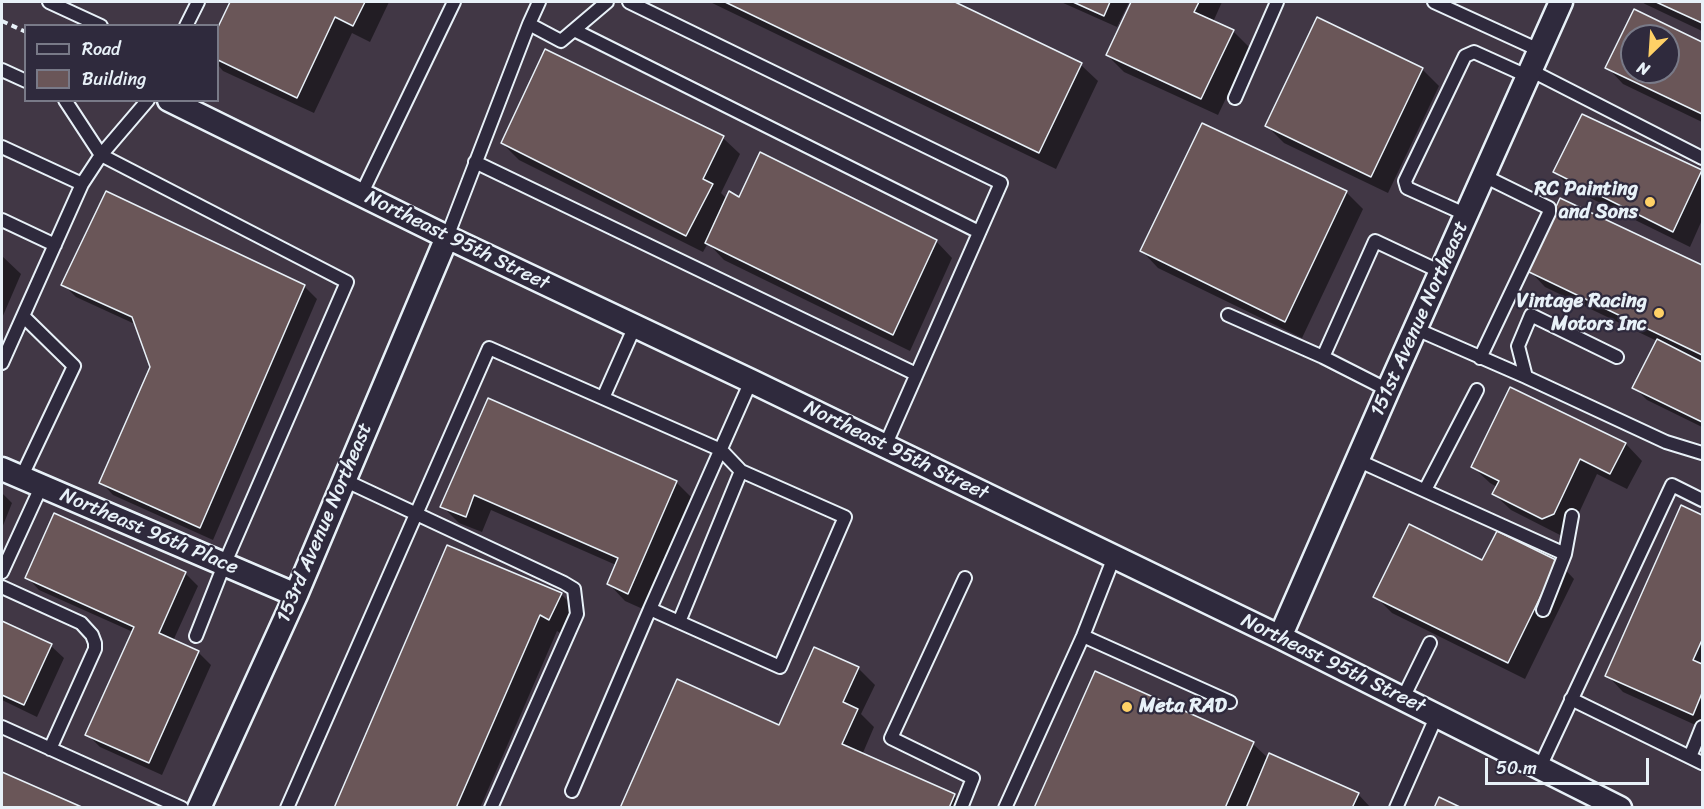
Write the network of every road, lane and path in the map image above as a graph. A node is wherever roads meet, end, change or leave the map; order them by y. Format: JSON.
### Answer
{"nodes":[{"id":1,"x":49,"y":2,"type":"edge"},
{"id":2,"x":198,"y":2,"type":"edge"},
{"id":3,"x":454,"y":2,"type":"edge"},
{"id":4,"x":539,"y":2,"type":"edge"},
{"id":5,"x":607,"y":2,"type":"edge"},
{"id":6,"x":629,"y":2,"type":"edge"},
{"id":7,"x":1278,"y":2,"type":"edge"},
{"id":8,"x":1434,"y":2,"type":"edge"},
{"id":9,"x":1561,"y":2,"type":"edge"},
{"id":10,"x":2,"y":21,"type":"edge"},
{"id":11,"x":97,"y":24,"type":"edge"},
{"id":12,"x":187,"y":24,"type":"edge"},
{"id":13,"x":529,"y":24,"type":"junction"},
{"id":14,"x":574,"y":30,"type":"junction"},
{"id":15,"x":24,"y":31,"type":"edge"},
{"id":16,"x":1532,"y":66,"type":"junction"},
{"id":17,"x":2,"y":70,"type":"edge"},
{"id":18,"x":24,"y":80,"type":"edge"},
{"id":19,"x":1235,"y":98,"type":"dead end"},
{"id":20,"x":66,"y":102,"type":"edge"},
{"id":21,"x":146,"y":102,"type":"edge"},
{"id":22,"x":173,"y":102,"type":"edge"},
{"id":23,"x":2,"y":147,"type":"edge"},
{"id":24,"x":102,"y":154,"type":"junction"},
{"id":25,"x":1702,"y":158,"type":"edge"},
{"id":26,"x":475,"y":162,"type":"junction"},
{"id":27,"x":1484,"y":176,"type":"junction"},
{"id":28,"x":82,"y":184,"type":"junction"},
{"id":29,"x":361,"y":195,"type":"junction"},
{"id":30,"x":1467,"y":215,"type":"junction"},
{"id":31,"x":2,"y":220,"type":"edge"},
{"id":32,"x":979,"y":232,"type":"junction"},
{"id":33,"x":447,"y":237,"type":"junction"},
{"id":34,"x":55,"y":245,"type":"junction"},
{"id":35,"x":1441,"y":272,"type":"junction"},
{"id":36,"x":1228,"y":315,"type":"dead end"},
{"id":37,"x":23,"y":316,"type":"junction"},
{"id":38,"x":635,"y":326,"type":"junction"},
{"id":39,"x":1416,"y":329,"type":"junction"},
{"id":40,"x":1323,"y":357,"type":"junction"},
{"id":41,"x":1617,"y":357,"type":"dead end"},
{"id":42,"x":1480,"y":358,"type":"junction"},
{"id":43,"x":2,"y":363,"type":"edge"},
{"id":44,"x":916,"y":374,"type":"junction"},
{"id":45,"x":1526,"y":377,"type":"junction"},
{"id":46,"x":751,"y":381,"type":"junction"},
{"id":47,"x":1388,"y":390,"type":"junction"},
{"id":48,"x":1477,"y":390,"type":"dead end"},
{"id":49,"x":603,"y":398,"type":"junction"},
{"id":50,"x":885,"y":446,"type":"junction"},
{"id":51,"x":721,"y":450,"type":"junction"},
{"id":52,"x":1702,"y":453,"type":"edge"},
{"id":53,"x":1357,"y":460,"type":"junction"},
{"id":54,"x":741,"y":471,"type":"junction"},
{"id":55,"x":21,"y":478,"type":"edge"},
{"id":56,"x":344,"y":480,"type":"junction"},
{"id":57,"x":1425,"y":490,"type":"junction"},
{"id":58,"x":1702,"y":500,"type":"edge"},
{"id":59,"x":415,"y":513,"type":"junction"},
{"id":60,"x":1572,"y":516,"type":"dead end"},
{"id":61,"x":1565,"y":555,"type":"junction"},
{"id":62,"x":1114,"y":557,"type":"junction"},
{"id":63,"x":224,"y":565,"type":"junction"},
{"id":64,"x":2,"y":572,"type":"edge"},
{"id":65,"x":965,"y":578,"type":"dead end"},
{"id":66,"x":2,"y":587,"type":"edge"},
{"id":67,"x":296,"y":595,"type":"junction"},
{"id":68,"x":650,"y":609,"type":"junction"},
{"id":69,"x":1543,"y":610,"type":"dead end"},
{"id":70,"x":679,"y":622,"type":"junction"},
{"id":71,"x":196,"y":636,"type":"dead end"},
{"id":72,"x":1083,"y":636,"type":"junction"},
{"id":73,"x":1280,"y":637,"type":"junction"},
{"id":74,"x":1430,"y":643,"type":"dead end"},
{"id":75,"x":1403,"y":698,"type":"junction"},
{"id":76,"x":1571,"y":699,"type":"junction"},
{"id":77,"x":1230,"y":702,"type":"dead end"},
{"id":78,"x":1437,"y":715,"type":"junction"},
{"id":79,"x":2,"y":727,"type":"edge"},
{"id":80,"x":1702,"y":728,"type":"edge"},
{"id":81,"x":50,"y":749,"type":"junction"},
{"id":82,"x":1690,"y":757,"type":"junction"},
{"id":83,"x":1702,"y":763,"type":"edge"},
{"id":84,"x":1540,"y":767,"type":"junction"},
{"id":85,"x":572,"y":791,"type":"dead end"},
{"id":86,"x":182,"y":807,"type":"edge"},
{"id":87,"x":199,"y":807,"type":"edge"},
{"id":88,"x":287,"y":807,"type":"edge"},
{"id":89,"x":491,"y":807,"type":"edge"},
{"id":90,"x":961,"y":807,"type":"edge"},
{"id":91,"x":1005,"y":807,"type":"edge"},
{"id":92,"x":1396,"y":807,"type":"edge"},
{"id":93,"x":1620,"y":807,"type":"edge"}],
"edges":[{"from":1,"to":11,"type":"lane"},
{"from":2,"to":12,"type":"lane"},
{"from":3,"to":29,"type":"lane"},
{"from":4,"to":13,"type":"lane"},
{"from":5,"to":14,"type":"lane"},
{"from":6,"to":32,"type":"lane"},
{"from":7,"to":19,"type":"lane"},
{"from":8,"to":16,"type":"lane"},
{"from":9,"to":16,"type":"street","name":"151st Avenue Northeast"},
{"from":10,"to":15,"type":"path"},
{"from":13,"to":14,"type":"lane"},
{"from":13,"to":26,"type":"lane"},
{"from":14,"to":32,"type":"lane"},
{"from":16,"to":25,"type":"lane"},
{"from":16,"to":27,"type":"street","name":"151st Avenue Northeast"},
{"from":16,"to":30,"type":"lane"},
{"from":17,"to":18,"type":"lane"},
{"from":20,"to":24,"type":"lane"},
{"from":21,"to":24,"type":"lane"},
{"from":22,"to":29,"type":"street","name":"Northeast 95th Street"},
{"from":23,"to":28,"type":"lane"},
{"from":24,"to":28,"type":"lane"},
{"from":24,"to":63,"type":"lane"},
{"from":26,"to":33,"type":"lane"},
{"from":26,"to":44,"type":"lane"},
{"from":27,"to":30,"type":"street","name":"151st Avenue Northeast"},
{"from":27,"to":42,"type":"lane"},
{"from":28,"to":34,"type":"lane"},
{"from":29,"to":33,"type":"street","name":"Northeast 95th Street"},
{"from":30,"to":35,"type":"street","name":"151st Avenue Northeast"},
{"from":31,"to":34,"type":"lane"},
{"from":32,"to":44,"type":"lane"},
{"from":33,"to":38,"type":"street","name":"Northeast 95th Street"},
{"from":33,"to":56,"type":"street","name":"153rd Avenue Northeast"},
{"from":34,"to":37,"type":"lane"},
{"from":35,"to":39,"type":"street","name":"151st Avenue Northeast"},
{"from":35,"to":40,"type":"lane"},
{"from":36,"to":40,"type":"lane"},
{"from":37,"to":43,"type":"lane"},
{"from":37,"to":55,"type":"lane"},
{"from":38,"to":46,"type":"street","name":"Northeast 95th Street"},
{"from":38,"to":49,"type":"lane"},
{"from":39,"to":42,"type":"lane"},
{"from":39,"to":47,"type":"street","name":"151st Avenue Northeast"},
{"from":40,"to":47,"type":"lane"},
{"from":41,"to":45,"type":"lane"},
{"from":42,"to":45,"type":"lane"},
{"from":44,"to":50,"type":"lane"},
{"from":45,"to":52,"type":"lane"},
{"from":46,"to":50,"type":"street","name":"Northeast 95th Street"},
{"from":46,"to":51,"type":"lane"},
{"from":47,"to":53,"type":"street","name":"151st Avenue Northeast"},
{"from":48,"to":57,"type":"lane"},
{"from":49,"to":51,"type":"lane"},
{"from":49,"to":59,"type":"lane"},
{"from":50,"to":62,"type":"street","name":"Northeast 95th Street"},
{"from":51,"to":54,"type":"lane"},
{"from":51,"to":68,"type":"lane"},
{"from":53,"to":57,"type":"lane"},
{"from":53,"to":73,"type":"street","name":"151st Avenue Northeast"},
{"from":54,"to":70,"type":"lane"},
{"from":54,"to":70,"type":"lane"},
{"from":55,"to":63,"type":"street","name":"Northeast 96th Place"},
{"from":55,"to":64,"type":"lane"},
{"from":56,"to":59,"type":"lane"},
{"from":56,"to":67,"type":"street","name":"153rd Avenue Northeast"},
{"from":57,"to":61,"type":"lane"},
{"from":58,"to":76,"type":"lane"},
{"from":59,"to":88,"type":"lane"},
{"from":59,"to":89,"type":"lane"},
{"from":60,"to":61,"type":"lane"},
{"from":61,"to":69,"type":"lane"},
{"from":62,"to":72,"type":"lane"},
{"from":62,"to":73,"type":"street","name":"Northeast 95th Street"},
{"from":63,"to":67,"type":"street","name":"Northeast 96th Place"},
{"from":63,"to":71,"type":"lane"},
{"from":65,"to":90,"type":"lane"},
{"from":66,"to":81,"type":"lane"},
{"from":67,"to":87,"type":"street","name":"153rd Avenue Northeast"},
{"from":68,"to":70,"type":"lane"},
{"from":68,"to":85,"type":"lane"},
{"from":72,"to":77,"type":"lane"},
{"from":72,"to":91,"type":"lane"},
{"from":73,"to":75,"type":"street","name":"Northeast 95th Street"},
{"from":74,"to":75,"type":"lane"},
{"from":75,"to":78,"type":"street","name":"Northeast 95th Street"},
{"from":76,"to":82,"type":"lane"},
{"from":76,"to":84,"type":"lane"},
{"from":78,"to":84,"type":"street","name":"Northeast 95th Street"},
{"from":78,"to":92,"type":"lane"},
{"from":79,"to":81,"type":"lane"},
{"from":80,"to":82,"type":"lane"},
{"from":81,"to":86,"type":"lane"},
{"from":82,"to":83,"type":"lane"},
{"from":84,"to":93,"type":"street","name":"Northeast 95th Street"}]}
